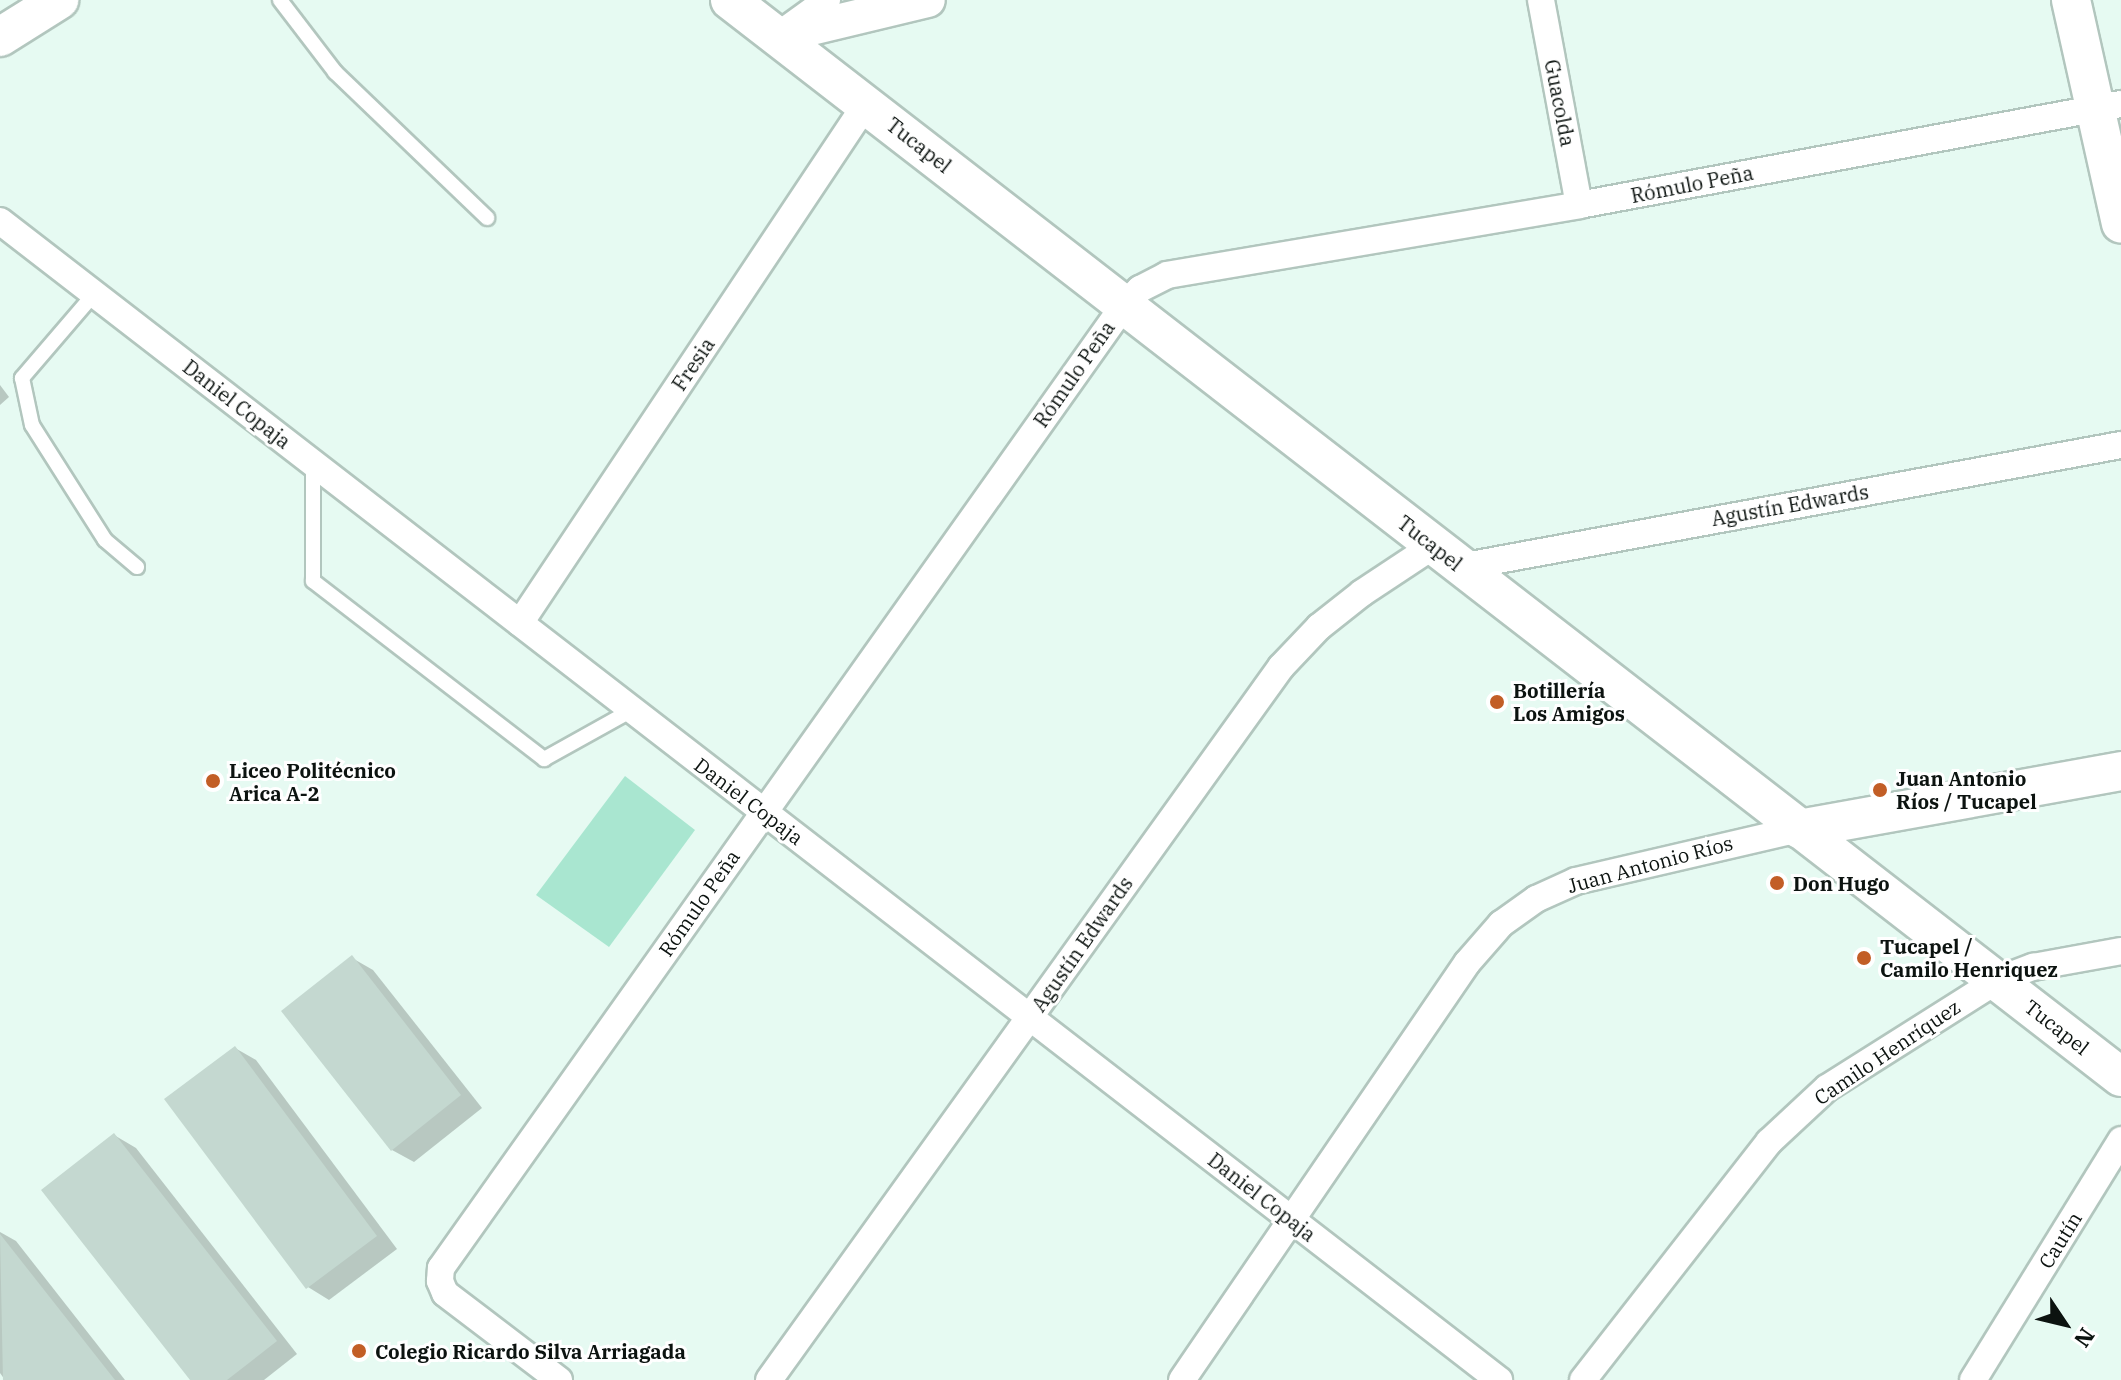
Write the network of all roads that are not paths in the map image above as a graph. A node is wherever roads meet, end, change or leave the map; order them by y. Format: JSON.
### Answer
{"nodes":[{"id":1,"x":37,"y":0,"type":"edge"},
{"id":2,"x":59,"y":0,"type":"edge"},
{"id":3,"x":280,"y":0,"type":"edge"},
{"id":4,"x":827,"y":0,"type":"edge"},
{"id":5,"x":928,"y":0,"type":"edge"},
{"id":6,"x":1541,"y":0,"type":"edge"},
{"id":7,"x":2071,"y":0,"type":"edge"},
{"id":8,"x":728,"y":3,"type":"edge"},
{"id":9,"x":0,"y":36,"type":"edge"},
{"id":10,"x":778,"y":36,"type":"junction"},
{"id":11,"x":866,"y":104,"type":"junction"},
{"id":12,"x":2108,"y":107,"type":"edge"},
{"id":13,"x":1579,"y":205,"type":"junction"},
{"id":14,"x":487,"y":218,"type":"dead end"},
{"id":15,"x":0,"y":221,"type":"edge"},
{"id":16,"x":2121,"y":223,"type":"edge"},
{"id":17,"x":94,"y":294,"type":"junction"},
{"id":18,"x":1124,"y":305,"type":"junction"},
{"id":19,"x":2121,"y":445,"type":"edge"},
{"id":20,"x":313,"y":463,"type":"junction"},
{"id":21,"x":1446,"y":556,"type":"junction"},
{"id":22,"x":137,"y":567,"type":"dead end"},
{"id":23,"x":520,"y":623,"type":"junction"},
{"id":24,"x":632,"y":710,"type":"junction"},
{"id":25,"x":2121,"y":771,"type":"edge"},
{"id":26,"x":764,"y":811,"type":"junction"},
{"id":27,"x":1799,"y":829,"type":"junction"},
{"id":28,"x":2121,"y":951,"type":"edge"},
{"id":29,"x":1996,"y":981,"type":"junction"},
{"id":30,"x":1030,"y":1017,"type":"junction"},
{"id":31,"x":2121,"y":1077,"type":"edge"},
{"id":32,"x":2121,"y":1140,"type":"edge"},
{"id":33,"x":1292,"y":1220,"type":"junction"},
{"id":34,"x":559,"y":1380,"type":"edge"},
{"id":35,"x":769,"y":1380,"type":"edge"},
{"id":36,"x":1182,"y":1380,"type":"edge"},
{"id":37,"x":1499,"y":1380,"type":"edge"},
{"id":38,"x":1583,"y":1380,"type":"edge"},
{"id":39,"x":1973,"y":1380,"type":"edge"}],
"edges":[{"from":1,"to":9,"type":"main road"},
{"from":2,"to":9,"type":"main road"},
{"from":3,"to":14,"type":"lane"},
{"from":4,"to":10,"type":"street"},
{"from":5,"to":10,"type":"street"},
{"from":6,"to":13,"type":"street","name":"Guacolda"},
{"from":7,"to":12,"type":"main road"},
{"from":8,"to":10,"type":"main road","name":"Tucapel"},
{"from":10,"to":11,"type":"main road","name":"Tucapel"},
{"from":11,"to":18,"type":"main road","name":"Tucapel"},
{"from":11,"to":23,"type":"street","name":"Fresia"},
{"from":12,"to":13,"type":"street","name":"Rómulo Peña"},
{"from":12,"to":16,"type":"main road"},
{"from":13,"to":18,"type":"street","name":"Rómulo Peña"},
{"from":15,"to":17,"type":"street","name":"Daniel Copaja"},
{"from":17,"to":20,"type":"street","name":"Daniel Copaja"},
{"from":17,"to":22,"type":"lane"},
{"from":18,"to":21,"type":"main road","name":"Tucapel"},
{"from":18,"to":26,"type":"street","name":"Rómulo Peña"},
{"from":19,"to":21,"type":"street","name":"Agustín Edwards"},
{"from":20,"to":23,"type":"street","name":"Daniel Copaja"},
{"from":20,"to":24,"type":"lane"},
{"from":21,"to":27,"type":"main road","name":"Tucapel"},
{"from":21,"to":30,"type":"street","name":"Agustín Edwards"},
{"from":23,"to":24,"type":"street","name":"Daniel Copaja"},
{"from":24,"to":26,"type":"street","name":"Daniel Copaja"},
{"from":25,"to":27,"type":"main road","name":"Juan Antonio Ríos"},
{"from":26,"to":30,"type":"street","name":"Daniel Copaja"},
{"from":26,"to":34,"type":"street","name":"Rómulo Peña"},
{"from":27,"to":29,"type":"main road","name":"Tucapel"},
{"from":27,"to":33,"type":"street","name":"Juan Antonio Ríos"},
{"from":28,"to":29,"type":"street","name":"Camilo Henríquez"},
{"from":29,"to":31,"type":"main road","name":"Tucapel"},
{"from":29,"to":38,"type":"street","name":"Camilo Henríquez"},
{"from":30,"to":33,"type":"street","name":"Daniel Copaja"},
{"from":30,"to":35,"type":"street","name":"Agustín Edwards"},
{"from":32,"to":39,"type":"street","name":"Cautín"},
{"from":33,"to":36,"type":"street","name":"Juan Antonio Ríos"},
{"from":33,"to":37,"type":"street","name":"Daniel Copaja"}]}
